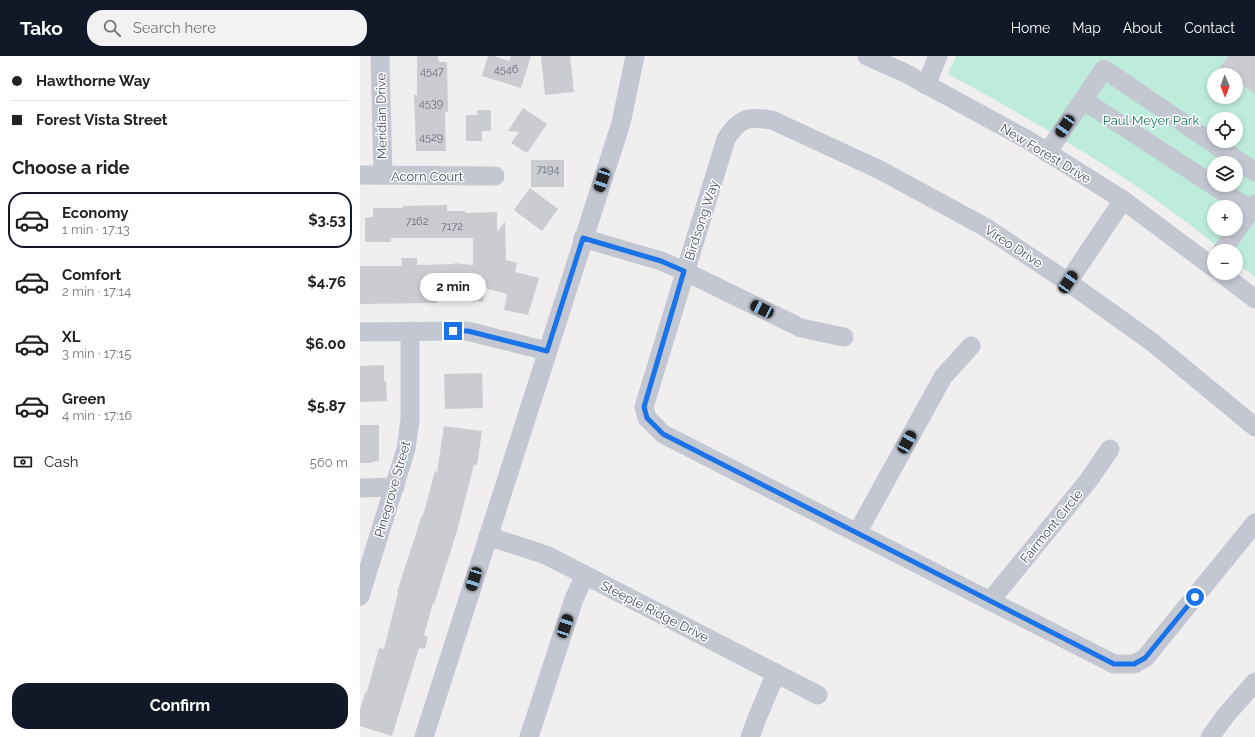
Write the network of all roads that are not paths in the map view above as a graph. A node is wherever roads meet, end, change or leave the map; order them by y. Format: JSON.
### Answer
{"nodes":[{"id":1,"x":380,"y":56,"type":"edge"},
{"id":2,"x":634,"y":56,"type":"edge"},
{"id":3,"x":867,"y":56,"type":"edge"},
{"id":4,"x":938,"y":56,"type":"edge"},
{"id":5,"x":926,"y":85,"type":"junction"},
{"id":6,"x":1083,"y":100,"type":"junction"},
{"id":7,"x":744,"y":120,"type":"joint"},
{"id":8,"x":1047,"y":152,"type":"junction"},
{"id":9,"x":1255,"y":172,"type":"edge"},
{"id":10,"x":360,"y":175,"type":"edge"},
{"id":11,"x":383,"y":176,"type":"junction"},
{"id":12,"x":494,"y":176,"type":"dead end"},
{"id":13,"x":1123,"y":200,"type":"junction"},
{"id":14,"x":1253,"y":207,"type":"edge"},
{"id":15,"x":583,"y":238,"type":"junction"},
{"id":16,"x":1230,"y":244,"type":"edge"},
{"id":17,"x":1207,"y":257,"type":"edge"},
{"id":18,"x":684,"y":271,"type":"junction"},
{"id":19,"x":1234,"y":280,"type":"edge"},
{"id":20,"x":1068,"y":282,"type":"junction"},
{"id":21,"x":1255,"y":299,"type":"edge"},
{"id":22,"x":410,"y":331,"type":"junction"},
{"id":23,"x":360,"y":332,"type":"edge"},
{"id":24,"x":844,"y":337,"type":"dead end"},
{"id":25,"x":971,"y":346,"type":"dead end"},
{"id":26,"x":547,"y":351,"type":"junction"},
{"id":27,"x":1255,"y":427,"type":"edge"},
{"id":28,"x":1110,"y":449,"type":"dead end"},
{"id":29,"x":395,"y":487,"type":"junction"},
{"id":30,"x":360,"y":488,"type":"edge"},
{"id":31,"x":1255,"y":523,"type":"edge"},
{"id":32,"x":857,"y":533,"type":"junction"},
{"id":33,"x":488,"y":536,"type":"junction"},
{"id":34,"x":585,"y":575,"type":"junction"},
{"id":35,"x":360,"y":596,"type":"edge"},
{"id":36,"x":990,"y":601,"type":"junction"},
{"id":37,"x":776,"y":673,"type":"junction"},
{"id":38,"x":1255,"y":682,"type":"edge"},
{"id":39,"x":818,"y":695,"type":"dead end"},
{"id":40,"x":424,"y":737,"type":"edge"},
{"id":41,"x":529,"y":737,"type":"edge"},
{"id":42,"x":750,"y":737,"type":"edge"},
{"id":43,"x":1210,"y":737,"type":"edge"}],
"edges":[{"from":1,"to":11,"type":"street","name":"Meridian Drive"},
{"from":2,"to":15,"type":"street"},
{"from":3,"to":5,"type":"street","name":"New Forest Drive"},
{"from":4,"to":5,"type":"street"},
{"from":5,"to":8,"type":"street","name":"New Forest Drive"},
{"from":6,"to":8,"type":"street"},
{"from":6,"to":9,"type":"street"},
{"from":6,"to":14,"type":"street"},
{"from":7,"to":18,"type":"street","name":"Birdsong Way"},
{"from":7,"to":20,"type":"street","name":"Vireo Drive"},
{"from":8,"to":13,"type":"street","name":"New Forest Drive"},
{"from":10,"to":11,"type":"street","name":"Acorn Court"},
{"from":11,"to":12,"type":"street","name":"Acorn Court"},
{"from":13,"to":17,"type":"street","name":"New Forest Drive"},
{"from":13,"to":20,"type":"street"},
{"from":14,"to":16,"type":"street"},
{"from":15,"to":18,"type":"street"},
{"from":15,"to":26,"type":"street"},
{"from":18,"to":24,"type":"street"},
{"from":18,"to":32,"type":"street","name":"Birdsong Way"},
{"from":19,"to":21,"type":"street","name":"New Forest Drive"},
{"from":20,"to":27,"type":"street","name":"Vireo Drive"},
{"from":22,"to":23,"type":"street"},
{"from":22,"to":26,"type":"street"},
{"from":22,"to":29,"type":"street","name":"Pinegrove Street"},
{"from":25,"to":32,"type":"street"},
{"from":26,"to":33,"type":"street"},
{"from":28,"to":36,"type":"street","name":"Fairmont Circle"},
{"from":29,"to":30,"type":"street"},
{"from":29,"to":35,"type":"street","name":"Pinegrove Street"},
{"from":31,"to":36,"type":"street"},
{"from":32,"to":36,"type":"street"},
{"from":33,"to":34,"type":"street","name":"Steeple Ridge Drive"},
{"from":33,"to":40,"type":"street"},
{"from":34,"to":37,"type":"street","name":"Steeple Ridge Drive"},
{"from":34,"to":41,"type":"street"},
{"from":37,"to":39,"type":"street","name":"Steeple Ridge Drive"},
{"from":37,"to":42,"type":"street"},
{"from":38,"to":43,"type":"street"}]}
